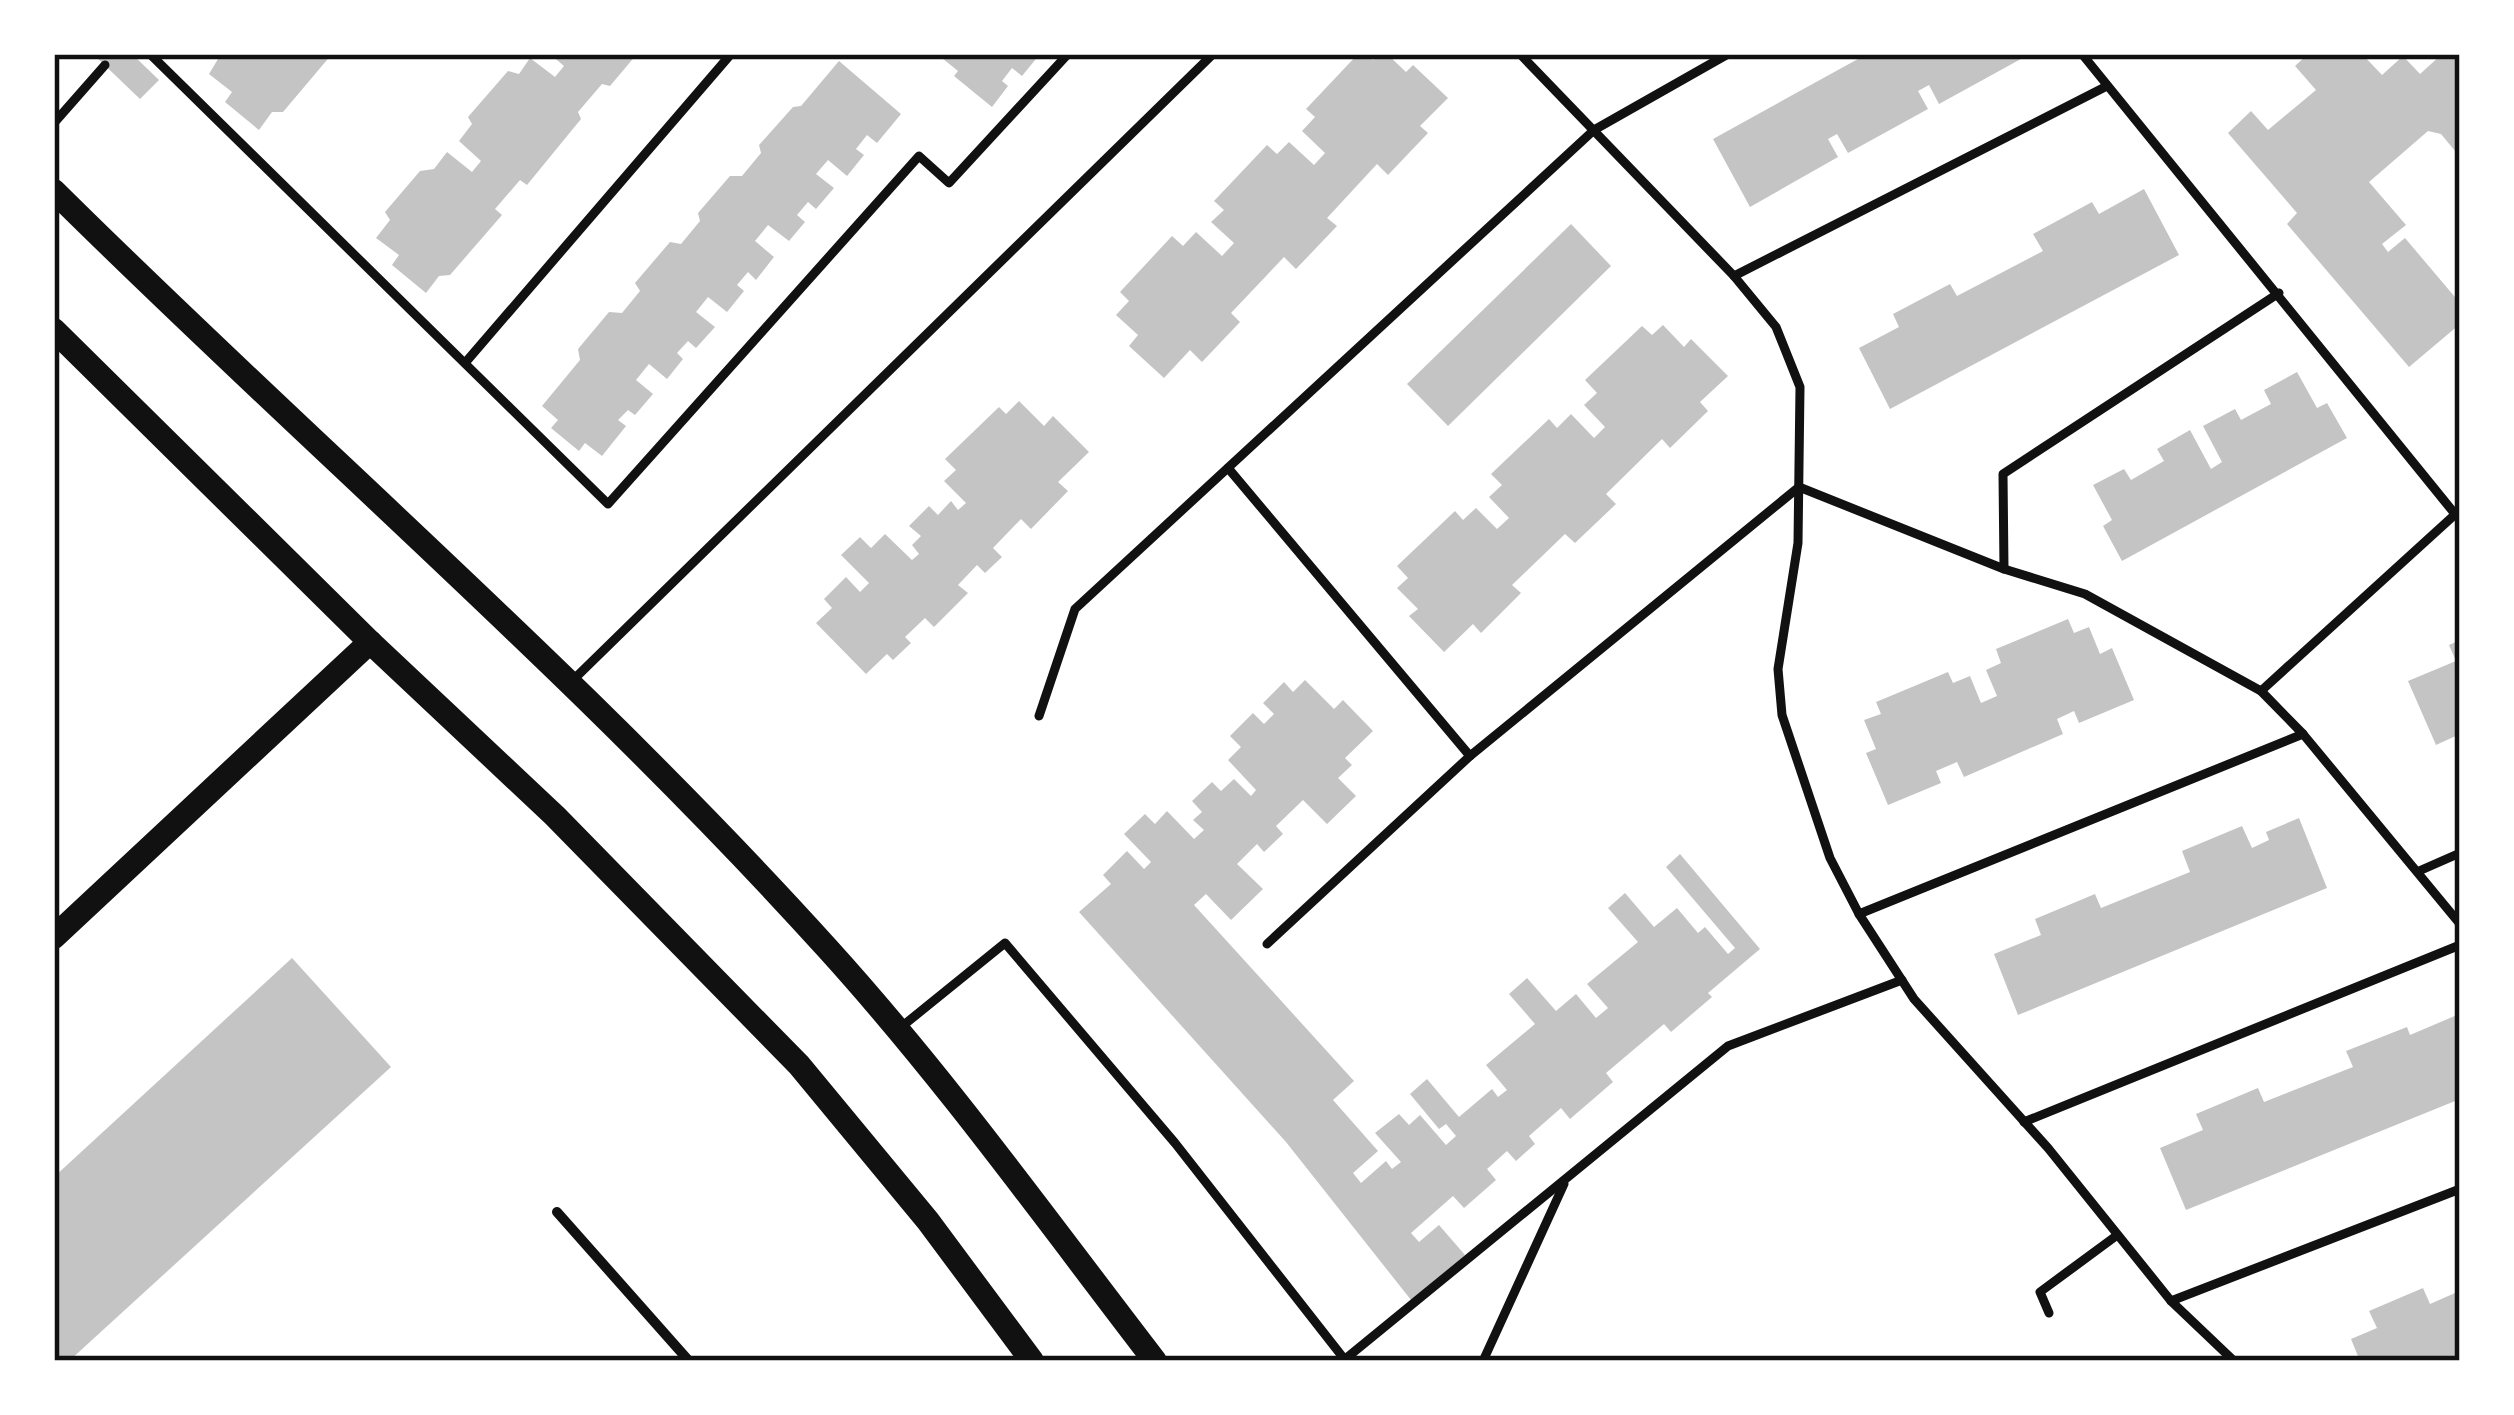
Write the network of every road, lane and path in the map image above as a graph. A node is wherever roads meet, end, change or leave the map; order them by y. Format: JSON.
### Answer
{"nodes":[{"id":1,"x":150,"y":54,"type":"edge"},
{"id":2,"x":731,"y":54,"type":"edge"},
{"id":3,"x":1068,"y":54,"type":"edge"},
{"id":4,"x":1213,"y":54,"type":"edge"},
{"id":5,"x":1520,"y":54,"type":"edge"},
{"id":6,"x":1728,"y":54,"type":"edge"},
{"id":7,"x":2082,"y":54,"type":"edge"},
{"id":8,"x":105,"y":65,"type":"dead end"},
{"id":9,"x":2107,"y":86,"type":"junction"},
{"id":10,"x":54,"y":123,"type":"edge"},
{"id":11,"x":1594,"y":130,"type":"junction"},
{"id":12,"x":54,"y":191,"type":"edge"},
{"id":13,"x":1734,"y":277,"type":"junction"},
{"id":14,"x":2279,"y":293,"type":"junction"},
{"id":15,"x":54,"y":330,"type":"edge"},
{"id":16,"x":465,"y":363,"type":"junction"},
{"id":17,"x":1228,"y":468,"type":"junction"},
{"id":18,"x":1799,"y":487,"type":"junction"},
{"id":19,"x":2457,"y":512,"type":"edge"},
{"id":20,"x":2004,"y":569,"type":"junction"},
{"id":21,"x":370,"y":642,"type":"junction"},
{"id":22,"x":570,"y":683,"type":"junction"},
{"id":23,"x":2261,"y":691,"type":"junction"},
{"id":24,"x":1039,"y":716,"type":"dead end"},
{"id":25,"x":2302,"y":734,"type":"junction"},
{"id":26,"x":1470,"y":756,"type":"junction"},
{"id":27,"x":2460,"y":853,"type":"edge"},
{"id":28,"x":2419,"y":871,"type":"junction"},
{"id":29,"x":1858,"y":914,"type":"junction"},
{"id":30,"x":2460,"y":924,"type":"edge"},
{"id":31,"x":54,"y":937,"type":"edge"},
{"id":32,"x":1268,"y":944,"type":"dead end"},
{"id":33,"x":2460,"y":944,"type":"edge"},
{"id":34,"x":1902,"y":980,"type":"junction"},
{"id":35,"x":896,"y":1032,"type":"junction"},
{"id":36,"x":2024,"y":1122,"type":"junction"},
{"id":37,"x":1567,"y":1179,"type":"junction"},
{"id":38,"x":2460,"y":1190,"type":"edge"},
{"id":39,"x":557,"y":1212,"type":"dead end"},
{"id":40,"x":2116,"y":1236,"type":"junction"},
{"id":41,"x":2170,"y":1301,"type":"junction"},
{"id":42,"x":2049,"y":1313,"type":"dead end"},
{"id":43,"x":1344,"y":1360,"type":"edge"},
{"id":44,"x":688,"y":1361,"type":"edge"},
{"id":45,"x":1032,"y":1361,"type":"edge"},
{"id":46,"x":1155,"y":1361,"type":"edge"},
{"id":47,"x":1483,"y":1361,"type":"edge"},
{"id":48,"x":2234,"y":1361,"type":"edge"}],
"edges":[{"from":1,"to":16,"type":"lane"},
{"from":2,"to":16,"type":"lane"},
{"from":3,"to":16,"type":"lane"},
{"from":4,"to":22,"type":"lane"},
{"from":5,"to":11,"type":"lane"},
{"from":6,"to":11,"type":"lane"},
{"from":7,"to":9,"type":"lane"},
{"from":8,"to":10,"type":"lane"},
{"from":9,"to":13,"type":"lane"},
{"from":9,"to":14,"type":"lane"},
{"from":11,"to":13,"type":"lane"},
{"from":11,"to":17,"type":"lane"},
{"from":12,"to":22,"type":"main road"},
{"from":13,"to":18,"type":"lane"},
{"from":14,"to":19,"type":"lane"},
{"from":14,"to":20,"type":"lane"},
{"from":15,"to":21,"type":"main road"},
{"from":17,"to":24,"type":"lane"},
{"from":17,"to":26,"type":"lane"},
{"from":18,"to":20,"type":"lane"},
{"from":18,"to":26,"type":"lane"},
{"from":18,"to":29,"type":"lane"},
{"from":19,"to":23,"type":"lane"},
{"from":20,"to":23,"type":"lane"},
{"from":21,"to":31,"type":"main road"},
{"from":21,"to":45,"type":"main road"},
{"from":22,"to":35,"type":"main road"},
{"from":23,"to":25,"type":"lane"},
{"from":25,"to":28,"type":"lane"},
{"from":25,"to":29,"type":"lane"},
{"from":26,"to":32,"type":"lane"},
{"from":27,"to":28,"type":"lane"},
{"from":28,"to":30,"type":"lane"},
{"from":29,"to":34,"type":"lane"},
{"from":33,"to":36,"type":"lane"},
{"from":34,"to":36,"type":"lane"},
{"from":34,"to":37,"type":"lane"},
{"from":35,"to":43,"type":"lane"},
{"from":35,"to":46,"type":"main road"},
{"from":36,"to":40,"type":"lane"},
{"from":37,"to":43,"type":"lane"},
{"from":37,"to":47,"type":"lane"},
{"from":38,"to":41,"type":"lane"},
{"from":39,"to":44,"type":"street"},
{"from":40,"to":41,"type":"lane"},
{"from":40,"to":42,"type":"lane"},
{"from":41,"to":48,"type":"lane"}]}
